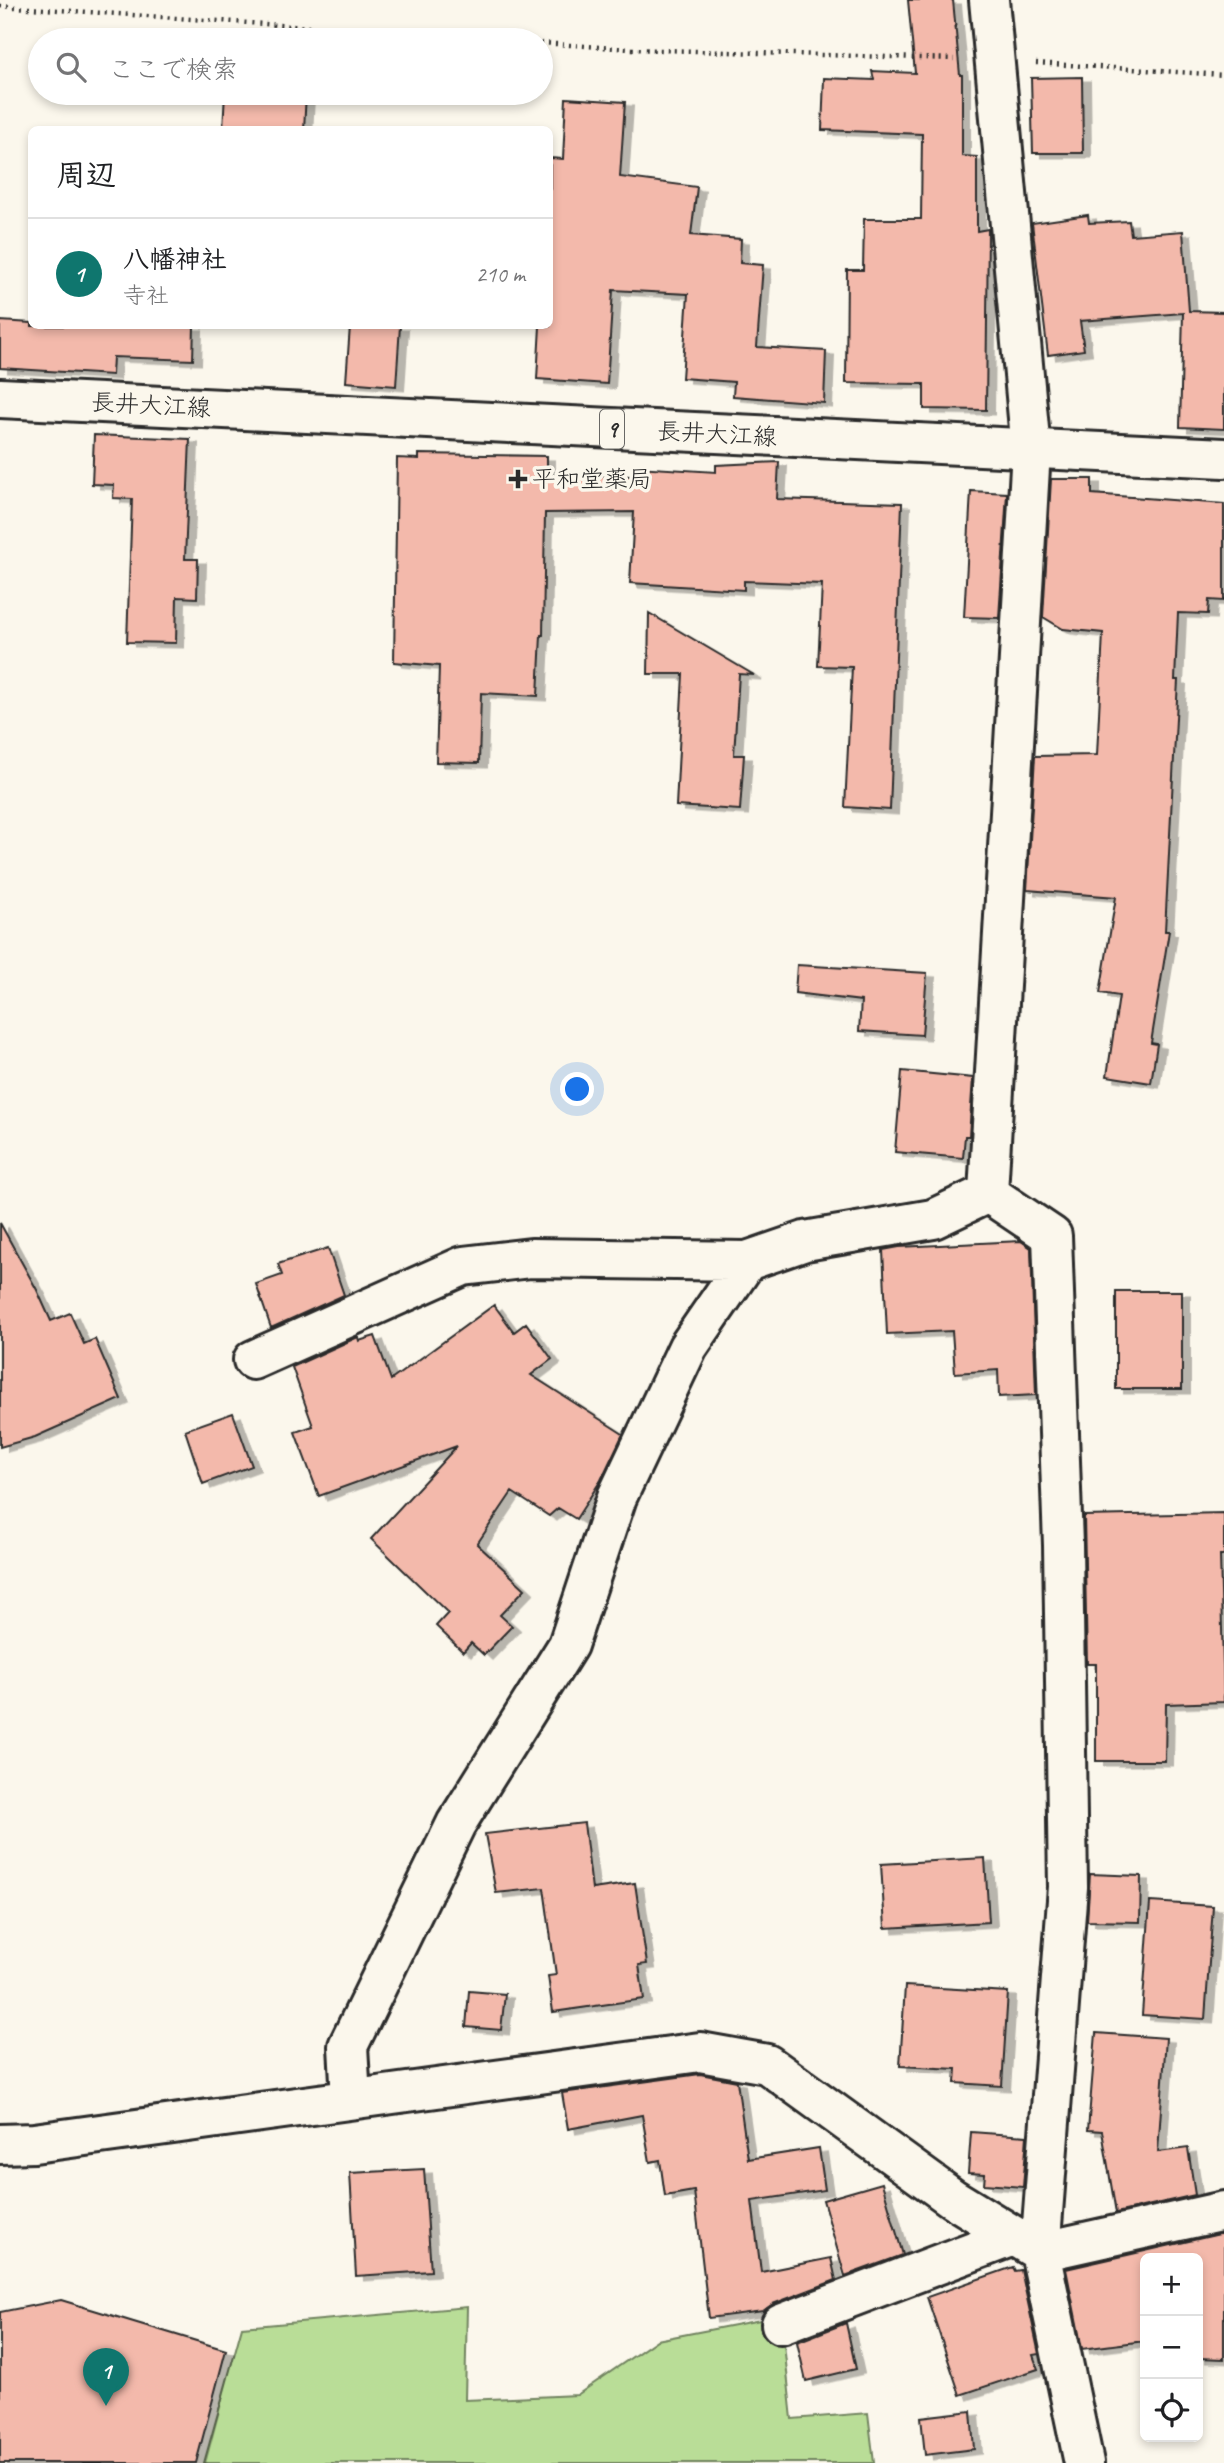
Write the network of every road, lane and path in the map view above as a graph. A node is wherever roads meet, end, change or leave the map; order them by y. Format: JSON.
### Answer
{"nodes":[{"id":1,"x":989,"y":0,"type":"edge"},
{"id":2,"x":0,"y":6,"type":"edge"},
{"id":3,"x":323,"y":28,"type":"edge"},
{"id":4,"x":553,"y":44,"type":"edge"},
{"id":5,"x":995,"y":60,"type":"junction"},
{"id":6,"x":1224,"y":75,"type":"edge"},
{"id":7,"x":0,"y":398,"type":"edge"},
{"id":8,"x":1031,"y":450,"type":"junction"},
{"id":9,"x":1224,"y":458,"type":"edge"},
{"id":10,"x":988,"y":1193,"type":"junction"},
{"id":11,"x":747,"y":1261,"type":"junction"},
{"id":12,"x":253,"y":1360,"type":"dead end"},
{"id":13,"x":351,"y":2099,"type":"junction"},
{"id":14,"x":0,"y":2144,"type":"edge"},
{"id":15,"x":1224,"y":2211,"type":"edge"},
{"id":16,"x":1026,"y":2244,"type":"junction"},
{"id":17,"x":781,"y":2325,"type":"dead end"},
{"id":18,"x":1084,"y":2463,"type":"edge"}],
"edges":[{"from":1,"to":5,"type":"main road"},
{"from":2,"to":3,"type":"path"},
{"from":4,"to":5,"type":"path"},
{"from":5,"to":6,"type":"path"},
{"from":5,"to":8,"type":"main road"},
{"from":7,"to":8,"type":"main road","name":"長井大江線","number":"9"},
{"from":8,"to":9,"type":"main road","name":"長井大江線","number":"9"},
{"from":8,"to":10,"type":"main road"},
{"from":10,"to":11,"type":"main road"},
{"from":10,"to":16,"type":"main road"},
{"from":11,"to":12,"type":"main road"},
{"from":11,"to":13,"type":"main road"},
{"from":13,"to":14,"type":"main road"},
{"from":13,"to":16,"type":"main road"},
{"from":15,"to":16,"type":"main road"},
{"from":16,"to":17,"type":"main road"},
{"from":16,"to":18,"type":"main road"}]}
